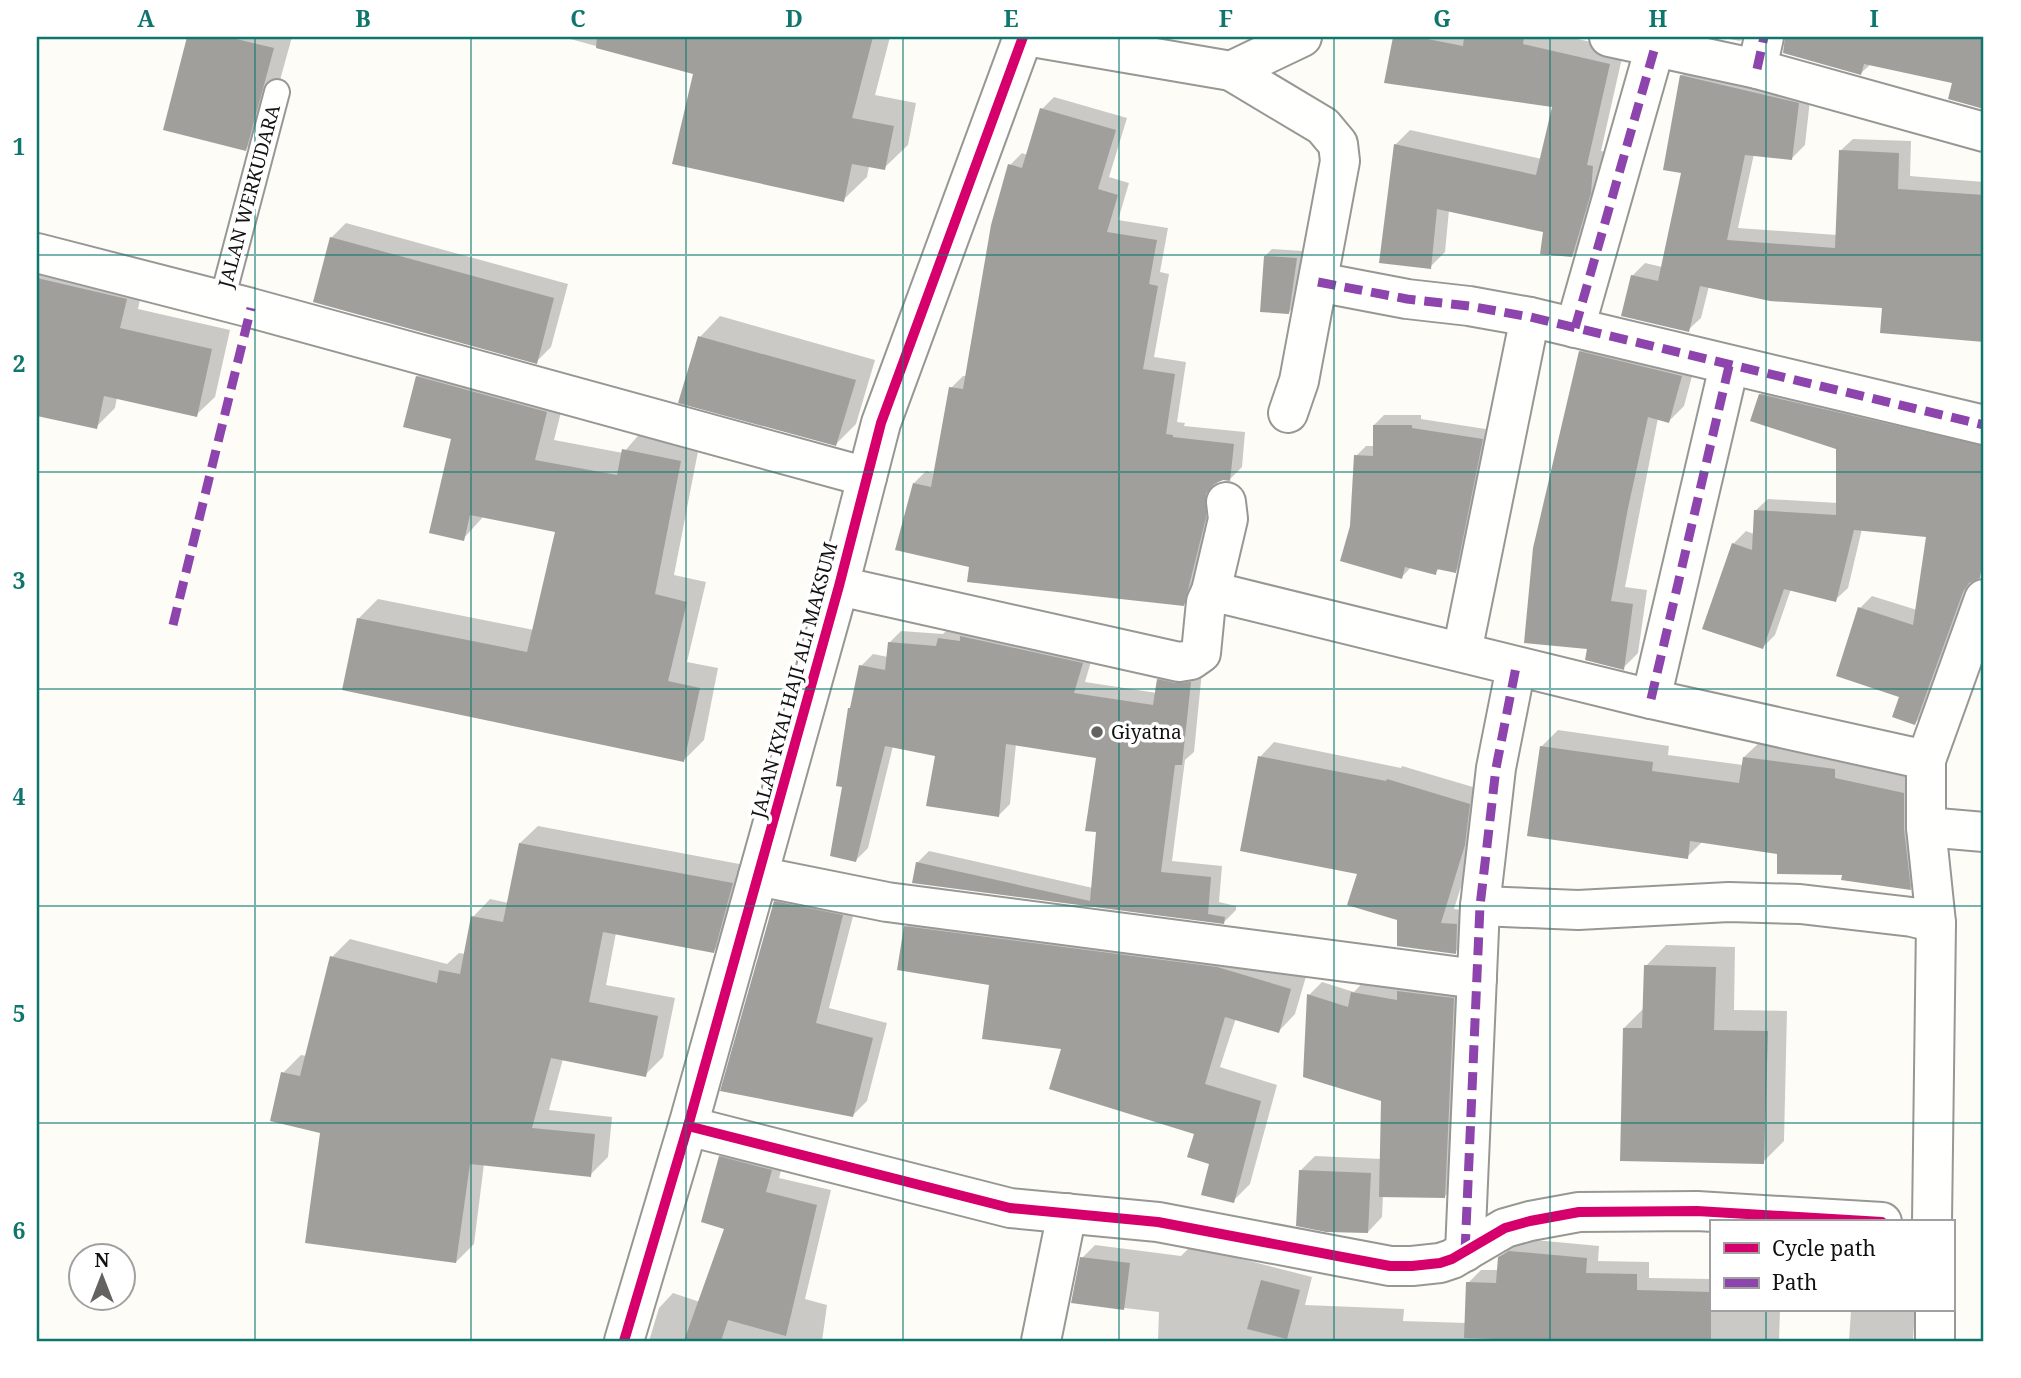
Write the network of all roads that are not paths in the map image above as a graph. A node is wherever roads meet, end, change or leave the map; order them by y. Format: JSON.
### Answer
{"nodes":[{"id":1,"x":1023,"y":37,"type":"edge"},
{"id":2,"x":1032,"y":37,"type":"edge"},
{"id":3,"x":1302,"y":37,"type":"edge"},
{"id":4,"x":1608,"y":37,"type":"edge"},
{"id":5,"x":1655,"y":47,"type":"junction"},
{"id":6,"x":1760,"y":53,"type":"edge"},
{"id":7,"x":1231,"y":71,"type":"junction"},
{"id":8,"x":277,"y":92,"type":"dead end"},
{"id":9,"x":1984,"y":132,"type":"edge"},
{"id":10,"x":37,"y":253,"type":"edge"},
{"id":11,"x":1318,"y":282,"type":"junction"},
{"id":12,"x":222,"y":300,"type":"junction"},
{"id":13,"x":1530,"y":317,"type":"junction"},
{"id":14,"x":1575,"y":328,"type":"junction"},
{"id":15,"x":1730,"y":366,"type":"junction"},
{"id":16,"x":1289,"y":413,"type":"dead end"},
{"id":17,"x":1984,"y":425,"type":"edge"},
{"id":18,"x":867,"y":477,"type":"junction"},
{"id":19,"x":1226,"y":502,"type":"dead end"},
{"id":20,"x":839,"y":586,"type":"junction"},
{"id":21,"x":1211,"y":591,"type":"junction"},
{"id":22,"x":1984,"y":599,"type":"edge"},
{"id":23,"x":1462,"y":652,"type":"junction"},
{"id":24,"x":1516,"y":667,"type":"junction"},
{"id":25,"x":1651,"y":699,"type":"junction"},
{"id":26,"x":1926,"y":760,"type":"junction"},
{"id":27,"x":1926,"y":827,"type":"junction"},
{"id":28,"x":1984,"y":832,"type":"edge"},
{"id":29,"x":758,"y":876,"type":"junction"},
{"id":30,"x":1480,"y":906,"type":"junction"},
{"id":31,"x":1936,"y":923,"type":"junction"},
{"id":32,"x":1478,"y":979,"type":"junction"},
{"id":33,"x":688,"y":1126,"type":"junction"},
{"id":34,"x":1066,"y":1213,"type":"junction"},
{"id":35,"x":1848,"y":1220,"type":"edge"},
{"id":36,"x":1933,"y":1220,"type":"edge"},
{"id":37,"x":1465,"y":1252,"type":"junction"},
{"id":38,"x":1935,"y":1312,"type":"edge"},
{"id":39,"x":624,"y":1341,"type":"edge"},
{"id":40,"x":1041,"y":1341,"type":"edge"},
{"id":41,"x":1935,"y":1341,"type":"edge"}],
"edges":[{"from":1,"to":18,"type":"street","name":"JALAN KYAI HAJI ALI MAKSUM"},
{"from":2,"to":7,"type":"street"},
{"from":3,"to":7,"type":"street"},
{"from":4,"to":5,"type":"street"},
{"from":5,"to":6,"type":"street"},
{"from":5,"to":14,"type":"street"},
{"from":6,"to":9,"type":"street"},
{"from":7,"to":11,"type":"street"},
{"from":8,"to":12,"type":"lane","name":"JALAN WERKUDARA"},
{"from":10,"to":12,"type":"street"},
{"from":11,"to":13,"type":"street"},
{"from":11,"to":16,"type":"street"},
{"from":12,"to":18,"type":"street"},
{"from":13,"to":14,"type":"street"},
{"from":13,"to":23,"type":"street"},
{"from":14,"to":15,"type":"street"},
{"from":15,"to":17,"type":"street"},
{"from":15,"to":25,"type":"street"},
{"from":18,"to":20,"type":"street","name":"JALAN KYAI HAJI ALI MAKSUM"},
{"from":19,"to":21,"type":"street"},
{"from":20,"to":21,"type":"street"},
{"from":20,"to":29,"type":"street","name":"JALAN KYAI HAJI ALI MAKSUM"},
{"from":21,"to":23,"type":"street"},
{"from":22,"to":26,"type":"street"},
{"from":23,"to":24,"type":"street"},
{"from":24,"to":25,"type":"street"},
{"from":24,"to":30,"type":"street"},
{"from":25,"to":26,"type":"street"},
{"from":26,"to":27,"type":"street"},
{"from":27,"to":28,"type":"street"},
{"from":27,"to":31,"type":"street"},
{"from":29,"to":32,"type":"street"},
{"from":29,"to":33,"type":"street","name":"JALAN KYAI HAJI ALI MAKSUM"},
{"from":30,"to":31,"type":"street"},
{"from":30,"to":32,"type":"street"},
{"from":31,"to":36,"type":"street"},
{"from":32,"to":37,"type":"street"},
{"from":33,"to":34,"type":"street"},
{"from":33,"to":39,"type":"street","name":"JALAN KYAI HAJI ALI MAKSUM"},
{"from":34,"to":37,"type":"street"},
{"from":34,"to":40,"type":"street"},
{"from":35,"to":37,"type":"street"},
{"from":38,"to":41,"type":"street"}]}
